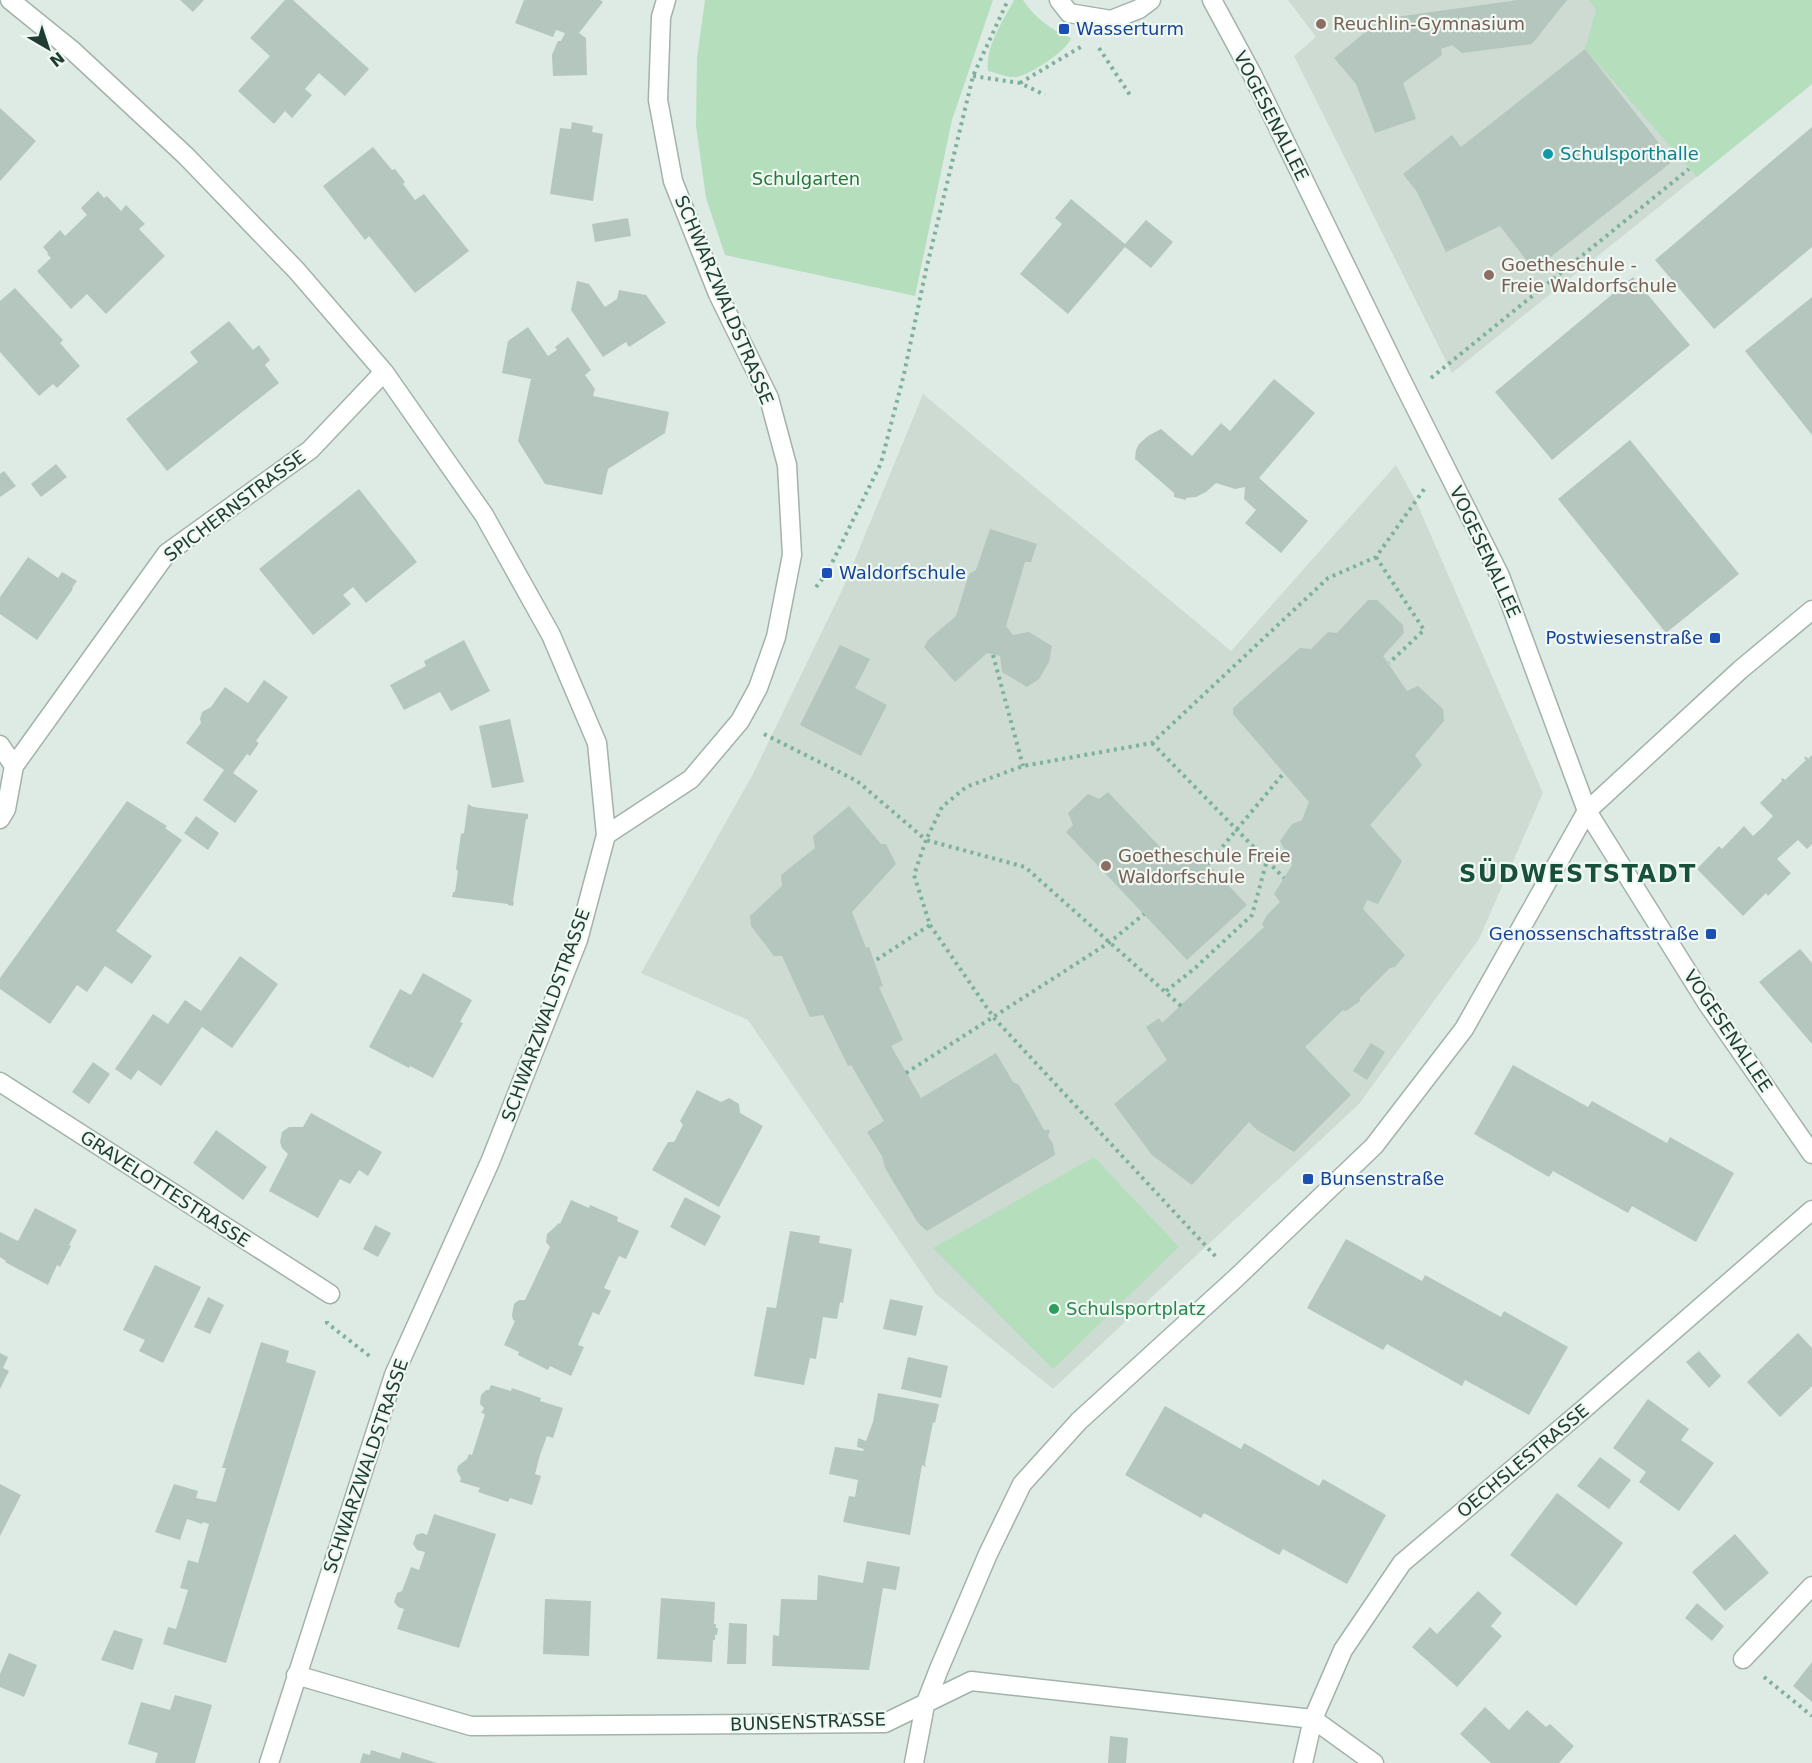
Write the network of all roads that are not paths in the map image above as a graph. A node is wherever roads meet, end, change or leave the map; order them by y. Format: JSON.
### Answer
{"nodes":[{"id":1,"x":10,"y":0,"type":"edge"},
{"id":2,"x":666,"y":0,"type":"edge"},
{"id":3,"x":1059,"y":0,"type":"edge"},
{"id":4,"x":1151,"y":0,"type":"edge"},
{"id":5,"x":1212,"y":0,"type":"edge"},
{"id":6,"x":384,"y":372,"type":"junction"},
{"id":7,"x":1812,"y":610,"type":"edge"},
{"id":8,"x":0,"y":745,"type":"edge"},
{"id":9,"x":14,"y":766,"type":"junction"},
{"id":10,"x":1587,"y":811,"type":"junction"},
{"id":11,"x":0,"y":819,"type":"edge"},
{"id":12,"x":606,"y":835,"type":"junction"},
{"id":13,"x":2,"y":1090,"type":"edge"},
{"id":14,"x":1812,"y":1154,"type":"edge"},
{"id":15,"x":1812,"y":1210,"type":"edge"},
{"id":16,"x":330,"y":1294,"type":"road end"},
{"id":17,"x":1812,"y":1586,"type":"edge"},
{"id":18,"x":1743,"y":1659,"type":"road end"},
{"id":19,"x":296,"y":1675,"type":"junction"},
{"id":20,"x":925,"y":1705,"type":"junction"},
{"id":21,"x":1313,"y":1719,"type":"junction"},
{"id":22,"x":269,"y":1763,"type":"edge"},
{"id":23,"x":914,"y":1763,"type":"edge"},
{"id":24,"x":1303,"y":1763,"type":"edge"},
{"id":25,"x":1374,"y":1763,"type":"edge"}],
"edges":[{"from":1,"to":6,"type":"street"},
{"from":2,"to":12,"type":"street","name":"SCHWARZWALDSTRASSE"},
{"from":3,"to":4,"type":"street"},
{"from":5,"to":10,"type":"street","name":"VOGESENALLEE"},
{"from":6,"to":9,"type":"street","name":"SPICHERNSTRASSE"},
{"from":6,"to":12,"type":"street"},
{"from":7,"to":10,"type":"street"},
{"from":8,"to":9,"type":"street"},
{"from":9,"to":11,"type":"street"},
{"from":10,"to":14,"type":"street","name":"VOGESENALLEE"},
{"from":10,"to":20,"type":"street"},
{"from":12,"to":19,"type":"street","name":"SCHWARZWALDSTRASSE"},
{"from":13,"to":16,"type":"street","name":"GRAVELOTTESTRASSE"},
{"from":15,"to":21,"type":"street","name":"OECHSLESTRASSE"},
{"from":17,"to":18,"type":"street"},
{"from":19,"to":20,"type":"street","name":"BUNSENSTRASSE"},
{"from":19,"to":22,"type":"street","name":"SCHWARZWALDSTRASSE"},
{"from":20,"to":21,"type":"street","name":"BUNSENSTRASSE"},
{"from":20,"to":23,"type":"street"},
{"from":21,"to":24,"type":"street","name":"OECHSLESTRASSE"},
{"from":21,"to":25,"type":"street","name":"BUNSENSTRASSE"}]}
